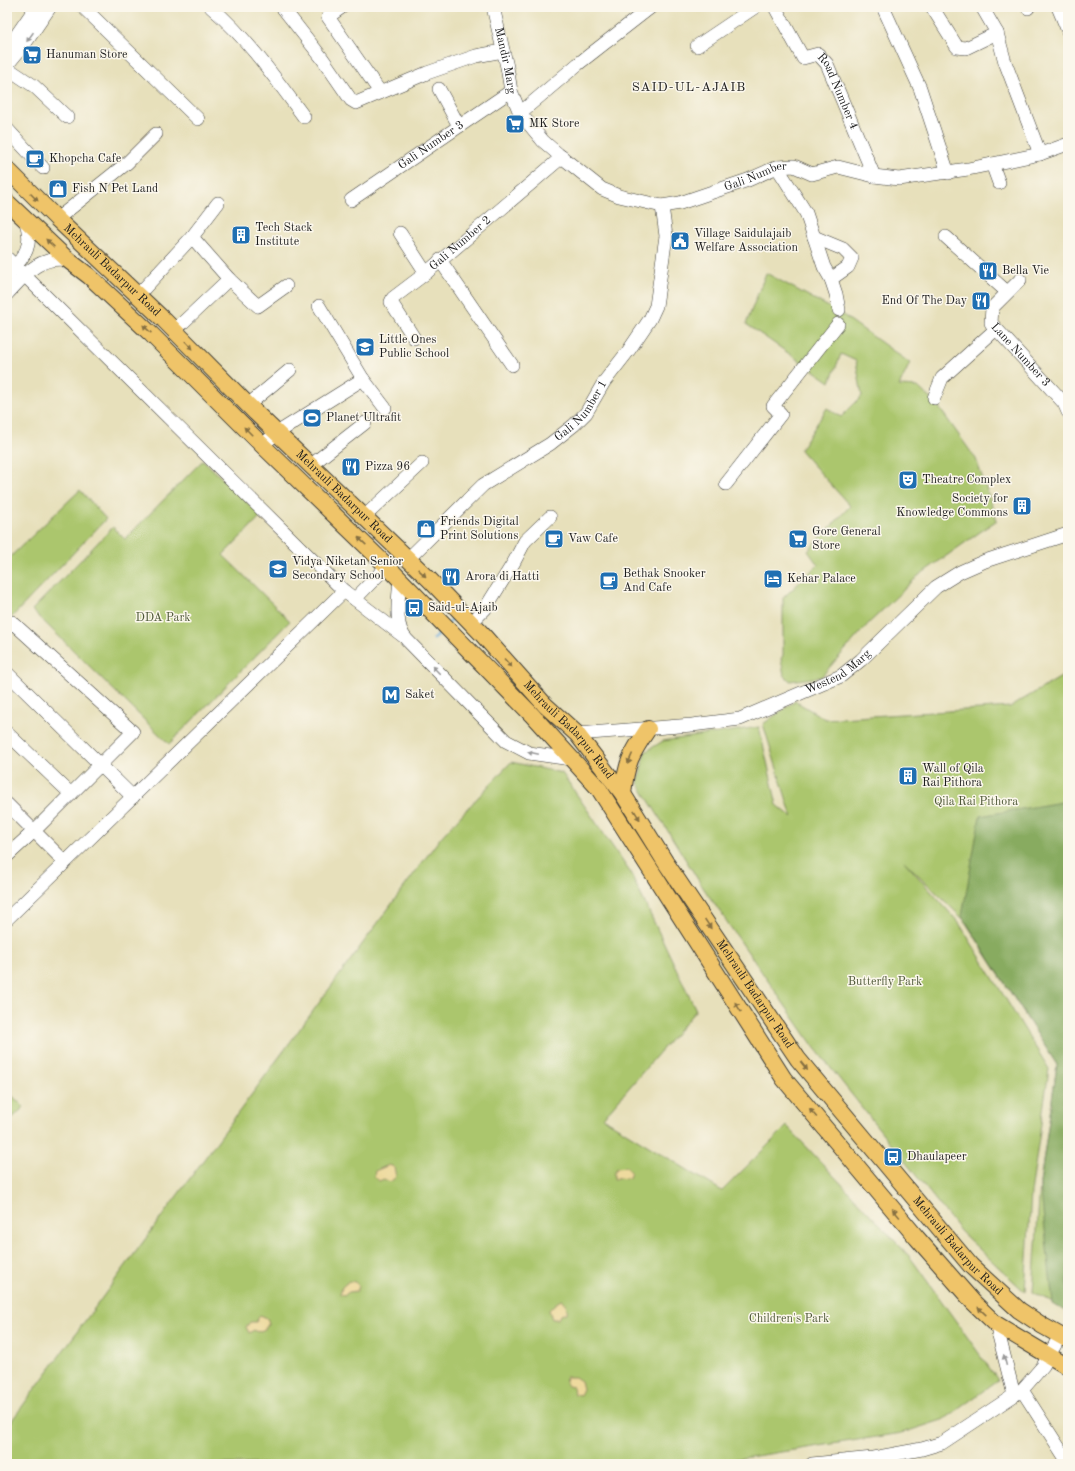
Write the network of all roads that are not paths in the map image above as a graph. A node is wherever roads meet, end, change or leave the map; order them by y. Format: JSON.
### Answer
{"nodes":[{"id":1,"x":36,"y":7,"type":"edge"},
{"id":2,"x":50,"y":7,"type":"edge"},
{"id":3,"x":83,"y":7,"type":"edge"},
{"id":4,"x":211,"y":7,"type":"edge"},
{"id":5,"x":282,"y":7,"type":"edge"},
{"id":6,"x":342,"y":7,"type":"edge"},
{"id":7,"x":493,"y":7,"type":"edge"},
{"id":8,"x":755,"y":7,"type":"edge"},
{"id":9,"x":778,"y":7,"type":"edge"},
{"id":10,"x":883,"y":7,"type":"edge"},
{"id":11,"x":932,"y":7,"type":"edge"},
{"id":12,"x":982,"y":7,"type":"edge"},
{"id":13,"x":1058,"y":7,"type":"edge"},
{"id":14,"x":648,"y":10,"type":"edge"},
{"id":15,"x":1068,"y":31,"type":"edge"},
{"id":16,"x":996,"y":33,"type":"junction"},
{"id":17,"x":697,"y":46,"type":"dead end"},
{"id":18,"x":7,"y":49,"type":"edge"},
{"id":19,"x":503,"y":51,"type":"junction"},
{"id":20,"x":7,"y":65,"type":"edge"},
{"id":21,"x":7,"y":68,"type":"edge"},
{"id":22,"x":439,"y":89,"type":"dead end"},
{"id":23,"x":511,"y":91,"type":"junction"},
{"id":24,"x":380,"y":92,"type":"junction"},
{"id":25,"x":520,"y":113,"type":"junction"},
{"id":26,"x":67,"y":117,"type":"dead end"},
{"id":27,"x":304,"y":117,"type":"dead end"},
{"id":28,"x":198,"y":119,"type":"dead end"},
{"id":29,"x":460,"y":126,"type":"junction"},
{"id":30,"x":7,"y":130,"type":"edge"},
{"id":31,"x":156,"y":134,"type":"dead end"},
{"id":32,"x":1068,"y":144,"type":"edge"},
{"id":33,"x":1040,"y":154,"type":"junction"},
{"id":34,"x":562,"y":157,"type":"junction"},
{"id":35,"x":992,"y":164,"type":"junction"},
{"id":36,"x":777,"y":167,"type":"junction"},
{"id":37,"x":43,"y":168,"type":"dead end"},
{"id":38,"x":7,"y":169,"type":"edge"},
{"id":39,"x":948,"y":173,"type":"junction"},
{"id":40,"x":874,"y":176,"type":"junction"},
{"id":41,"x":999,"y":183,"type":"dead end"},
{"id":42,"x":351,"y":200,"type":"dead end"},
{"id":43,"x":7,"y":202,"type":"edge"},
{"id":44,"x":218,"y":203,"type":"dead end"},
{"id":45,"x":662,"y":206,"type":"junction"},
{"id":46,"x":56,"y":219,"type":"junction"},
{"id":47,"x":25,"y":220,"type":"junction"},
{"id":48,"x":400,"y":233,"type":"dead end"},
{"id":49,"x":192,"y":237,"type":"junction"},
{"id":50,"x":946,"y":237,"type":"dead end"},
{"id":51,"x":814,"y":238,"type":"junction"},
{"id":52,"x":68,"y":260,"type":"junction"},
{"id":53,"x":440,"y":260,"type":"junction"},
{"id":54,"x":14,"y":269,"type":"edge"},
{"id":55,"x":426,"y":273,"type":"junction"},
{"id":56,"x":229,"y":279,"type":"junction"},
{"id":57,"x":831,"y":279,"type":"junction"},
{"id":58,"x":1020,"y":280,"type":"dead end"},
{"id":59,"x":286,"y":286,"type":"dead end"},
{"id":60,"x":1007,"y":292,"type":"junction"},
{"id":61,"x":7,"y":294,"type":"edge"},
{"id":62,"x":138,"y":295,"type":"junction"},
{"id":63,"x":319,"y":306,"type":"dead end"},
{"id":64,"x":839,"y":310,"type":"dead end"},
{"id":65,"x":838,"y":324,"type":"dead end"},
{"id":66,"x":996,"y":329,"type":"junction"},
{"id":67,"x":175,"y":330,"type":"junction"},
{"id":68,"x":414,"y":338,"type":"dead end"},
{"id":69,"x":512,"y":365,"type":"dead end"},
{"id":70,"x":290,"y":370,"type":"dead end"},
{"id":71,"x":363,"y":379,"type":"junction"},
{"id":72,"x":934,"y":398,"type":"dead end"},
{"id":73,"x":248,"y":405,"type":"junction"},
{"id":74,"x":1067,"y":405,"type":"edge"},
{"id":75,"x":385,"y":408,"type":"dead end"},
{"id":76,"x":365,"y":423,"type":"dead end"},
{"id":77,"x":277,"y":433,"type":"junction"},
{"id":78,"x":262,"y":445,"type":"junction"},
{"id":79,"x":422,"y":463,"type":"dead end"},
{"id":80,"x":310,"y":466,"type":"junction"},
{"id":81,"x":726,"y":484,"type":"dead end"},
{"id":82,"x":364,"y":517,"type":"junction"},
{"id":83,"x":550,"y":517,"type":"dead end"},
{"id":84,"x":1068,"y":534,"type":"edge"},
{"id":85,"x":408,"y":559,"type":"junction"},
{"id":86,"x":387,"y":566,"type":"junction"},
{"id":87,"x":400,"y":578,"type":"junction"},
{"id":88,"x":350,"y":595,"type":"junction"},
{"id":89,"x":471,"y":623,"type":"junction"},
{"id":90,"x":7,"y":627,"type":"edge"},
{"id":91,"x":403,"y":636,"type":"junction"},
{"id":92,"x":7,"y":673,"type":"edge"},
{"id":93,"x":648,"y":729,"type":"junction"},
{"id":94,"x":7,"y":733,"type":"edge"},
{"id":95,"x":578,"y":734,"type":"junction"},
{"id":96,"x":571,"y":759,"type":"junction"},
{"id":97,"x":101,"y":764,"type":"junction"},
{"id":98,"x":71,"y":794,"type":"junction"},
{"id":99,"x":623,"y":794,"type":"junction"},
{"id":100,"x":133,"y":797,"type":"junction"},
{"id":101,"x":7,"y":804,"type":"edge"},
{"id":102,"x":34,"y":831,"type":"junction"},
{"id":103,"x":7,"y":856,"type":"edge"},
{"id":104,"x":65,"y":862,"type":"junction"},
{"id":105,"x":7,"y":919,"type":"edge"},
{"id":106,"x":996,"y":1324,"type":"junction"},
{"id":107,"x":1064,"y":1338,"type":"edge"},
{"id":108,"x":1049,"y":1355,"type":"junction"},
{"id":109,"x":1068,"y":1367,"type":"edge"},
{"id":110,"x":1018,"y":1392,"type":"junction"},
{"id":111,"x":875,"y":1461,"type":"edge"},
{"id":112,"x":1068,"y":1462,"type":"edge"},
{"id":113,"x":812,"y":1464,"type":"edge"}],
"edges":[{"from":1,"to":18,"type":"street"},
{"from":2,"to":20,"type":"street","one_way":true},
{"from":3,"to":28,"type":"street"},
{"from":4,"to":27,"type":"street"},
{"from":5,"to":24,"type":"street"},
{"from":6,"to":24,"type":"street"},
{"from":7,"to":19,"type":"street","name":"Mandir Marg"},
{"from":8,"to":17,"type":"street"},
{"from":9,"to":40,"type":"street","name":"Road Number 4"},
{"from":10,"to":39,"type":"street"},
{"from":11,"to":16,"type":"street"},
{"from":12,"to":16,"type":"street"},
{"from":13,"to":15,"type":"street"},
{"from":14,"to":25,"type":"street"},
{"from":16,"to":33,"type":"street"},
{"from":19,"to":23,"type":"street","name":"Mandir Marg"},
{"from":19,"to":24,"type":"street"},
{"from":21,"to":26,"type":"street"},
{"from":22,"to":29,"type":"street"},
{"from":23,"to":25,"type":"street","name":"Mandir Marg"},
{"from":23,"to":29,"type":"street","name":"Gali Number 3"},
{"from":25,"to":34,"type":"street","name":"Gali Number"},
{"from":29,"to":42,"type":"street","name":"Gali Number 3"},
{"from":30,"to":37,"type":"street"},
{"from":31,"to":46,"type":"street"},
{"from":32,"to":33,"type":"street","name":"Gali Number"},
{"from":33,"to":35,"type":"street","name":"Gali Number"},
{"from":34,"to":45,"type":"street","name":"Gali Number"},
{"from":34,"to":53,"type":"street","name":"Gali Number 2"},
{"from":35,"to":39,"type":"street","name":"Gali Number"},
{"from":35,"to":41,"type":"street"},
{"from":36,"to":40,"type":"street","name":"Gali Number"},
{"from":36,"to":45,"type":"street","name":"Gali Number"},
{"from":36,"to":51,"type":"street"},
{"from":38,"to":46,"type":"main road","name":"Mehrauli Badarpur Road","one_way":true},
{"from":39,"to":40,"type":"street","name":"Gali Number"},
{"from":43,"to":47,"type":"main road","name":"Mehrauli Badarpur Road"},
{"from":44,"to":49,"type":"street"},
{"from":45,"to":85,"type":"street","name":"Gali Number 1"},
{"from":46,"to":62,"type":"main road","name":"Mehrauli Badarpur Road"},
{"from":52,"to":47,"type":"main road","name":"Mehrauli Badarpur Road","one_way":true},
{"from":47,"to":54,"type":"street"},
{"from":48,"to":55,"type":"street"},
{"from":49,"to":56,"type":"street"},
{"from":49,"to":62,"type":"street"},
{"from":50,"to":60,"type":"street"},
{"from":51,"to":57,"type":"street"},
{"from":51,"to":57,"type":"street"},
{"from":52,"to":54,"type":"street"},
{"from":78,"to":52,"type":"main road","name":"Mehrauli Badarpur Road","one_way":true},
{"from":53,"to":55,"type":"street","name":"Gali Number 2"},
{"from":53,"to":69,"type":"street"},
{"from":54,"to":61,"type":"street"},
{"from":54,"to":88,"type":"street"},
{"from":55,"to":68,"type":"street","name":"Gali Number 2"},
{"from":56,"to":59,"type":"street"},
{"from":56,"to":67,"type":"street"},
{"from":57,"to":64,"type":"street"},
{"from":58,"to":60,"type":"street","name":"Lane Number 3"},
{"from":60,"to":66,"type":"street","name":"Lane Number 3"},
{"from":62,"to":67,"type":"main road","name":"Mehrauli Badarpur Road"},
{"from":63,"to":71,"type":"street"},
{"from":65,"to":81,"type":"street"},
{"from":66,"to":72,"type":"street"},
{"from":66,"to":74,"type":"street","name":"Lane Number 3"},
{"from":67,"to":73,"type":"main road","name":"Mehrauli Badarpur Road","one_way":true},
{"from":70,"to":73,"type":"street"},
{"from":71,"to":75,"type":"street"},
{"from":71,"to":77,"type":"street"},
{"from":73,"to":77,"type":"main road","name":"Mehrauli Badarpur Road"},
{"from":76,"to":80,"type":"street"},
{"from":77,"to":78,"type":"street"},
{"from":77,"to":80,"type":"main road","name":"Mehrauli Badarpur Road"},
{"from":86,"to":78,"type":"main road","name":"Mehrauli Badarpur Road","one_way":true},
{"from":79,"to":82,"type":"street"},
{"from":80,"to":82,"type":"main road","name":"Mehrauli Badarpur Road"},
{"from":82,"to":85,"type":"main road","name":"Mehrauli Badarpur Road"},
{"from":83,"to":89,"type":"street"},
{"from":84,"to":93,"type":"street","name":"Westend Marg"},
{"from":85,"to":89,"type":"main road","name":"Mehrauli Badarpur Road","one_way":true},
{"from":86,"to":87,"type":"main road","name":"Mehrauli Badarpur Road"},
{"from":86,"to":88,"type":"street"},
{"from":87,"to":91,"type":"street"},
{"from":87,"to":96,"type":"main road","name":"Mehrauli Badarpur Road"},
{"from":88,"to":91,"type":"street"},
{"from":88,"to":100,"type":"street"},
{"from":89,"to":95,"type":"main road","name":"Mehrauli Badarpur Road","one_way":true},
{"from":90,"to":97,"type":"street"},
{"from":96,"to":91,"type":"street","one_way":true},
{"from":92,"to":97,"type":"street"},
{"from":93,"to":95,"type":"street","name":"Westend Marg"},
{"from":93,"to":99,"type":"main road","one_way":true},
{"from":94,"to":98,"type":"street"},
{"from":95,"to":99,"type":"main road","name":"Mehrauli Badarpur Road"},
{"from":106,"to":96,"type":"main road","name":"Mehrauli Badarpur Road","one_way":true},
{"from":97,"to":98,"type":"street"},
{"from":97,"to":100,"type":"street"},
{"from":98,"to":102,"type":"street"},
{"from":99,"to":107,"type":"main road","name":"Mehrauli Badarpur Road","one_way":true},
{"from":100,"to":104,"type":"street"},
{"from":101,"to":102,"type":"street"},
{"from":102,"to":103,"type":"street"},
{"from":102,"to":104,"type":"street"},
{"from":104,"to":105,"type":"street"},
{"from":106,"to":108,"type":"main road","name":"Mehrauli Badarpur Road"},
{"from":110,"to":106,"type":"street","one_way":true},
{"from":107,"to":108,"type":"street"},
{"from":108,"to":109,"type":"main road","name":"Mehrauli Badarpur Road"},
{"from":108,"to":110,"type":"street"},
{"from":110,"to":111,"type":"street"},
{"from":110,"to":112,"type":"street"},
{"from":111,"to":113,"type":"street"}]}
